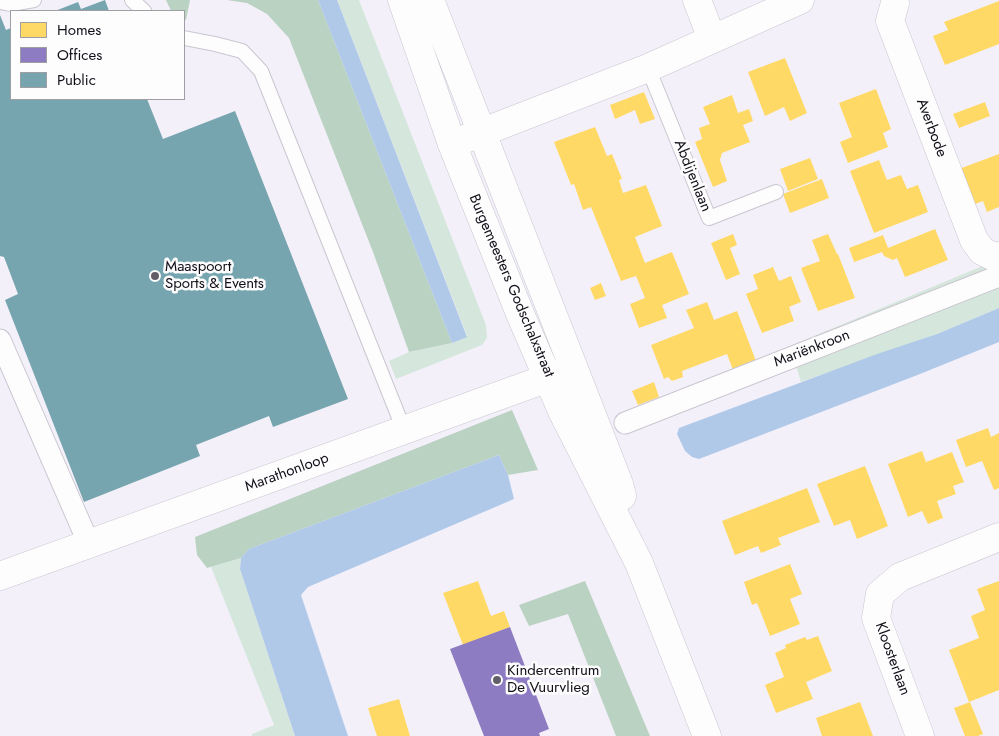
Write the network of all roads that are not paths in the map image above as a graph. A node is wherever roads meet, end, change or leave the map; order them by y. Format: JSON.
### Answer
{"nodes":[{"id":1,"x":34,"y":0,"type":"edge"},
{"id":2,"x":132,"y":0,"type":"edge"},
{"id":3,"x":402,"y":0,"type":"edge"},
{"id":4,"x":430,"y":0,"type":"edge"},
{"id":5,"x":697,"y":0,"type":"edge"},
{"id":6,"x":800,"y":0,"type":"edge"},
{"id":7,"x":895,"y":1,"type":"edge"},
{"id":8,"x":0,"y":2,"type":"edge"},
{"id":9,"x":143,"y":10,"type":"edge"},
{"id":10,"x":185,"y":38,"type":"edge"},
{"id":11,"x":712,"y":39,"type":"junction"},
{"id":12,"x":648,"y":68,"type":"junction"},
{"id":13,"x":483,"y":132,"type":"junction"},
{"id":14,"x":452,"y":144,"type":"junction"},
{"id":15,"x":776,"y":192,"type":"dead end"},
{"id":16,"x":990,"y":253,"type":"edge"},
{"id":17,"x":999,"y":276,"type":"edge"},
{"id":18,"x":0,"y":340,"type":"edge"},
{"id":19,"x":561,"y":373,"type":"junction"},
{"id":20,"x":625,"y":423,"type":"dead end"},
{"id":21,"x":404,"y":430,"type":"junction"},
{"id":22,"x":999,"y":537,"type":"edge"},
{"id":23,"x":89,"y":544,"type":"junction"},
{"id":24,"x":0,"y":576,"type":"edge"},
{"id":25,"x":706,"y":736,"type":"edge"},
{"id":26,"x":920,"y":736,"type":"edge"}],
"edges":[{"from":1,"to":8,"type":"lane"},
{"from":2,"to":9,"type":"lane"},
{"from":3,"to":14,"type":"street","name":"Burgemeesters Godschalxstraat"},
{"from":4,"to":13,"type":"street","name":"Burgemeesters Godschalxstraat"},
{"from":5,"to":11,"type":"street"},
{"from":6,"to":11,"type":"street"},
{"from":7,"to":16,"type":"street","name":"Averbode"},
{"from":10,"to":21,"type":"lane"},
{"from":11,"to":12,"type":"street"},
{"from":12,"to":13,"type":"street"},
{"from":12,"to":15,"type":"lane","name":"Abdijenlaan"},
{"from":13,"to":14,"type":"street"},
{"from":13,"to":19,"type":"street","name":"Burgemeesters Godschalxstraat"},
{"from":14,"to":19,"type":"street","name":"Burgemeesters Godschalxstraat"},
{"from":17,"to":20,"type":"street","name":"Mariënkroon"},
{"from":18,"to":23,"type":"street"},
{"from":19,"to":21,"type":"street","name":"Marathonloop"},
{"from":19,"to":25,"type":"street","name":"Burgemeesters Godschalxstraat"},
{"from":21,"to":23,"type":"street","name":"Marathonloop"},
{"from":22,"to":26,"type":"street","name":"Kloosterlaan"},
{"from":23,"to":24,"type":"street","name":"Marathonloop"}]}
